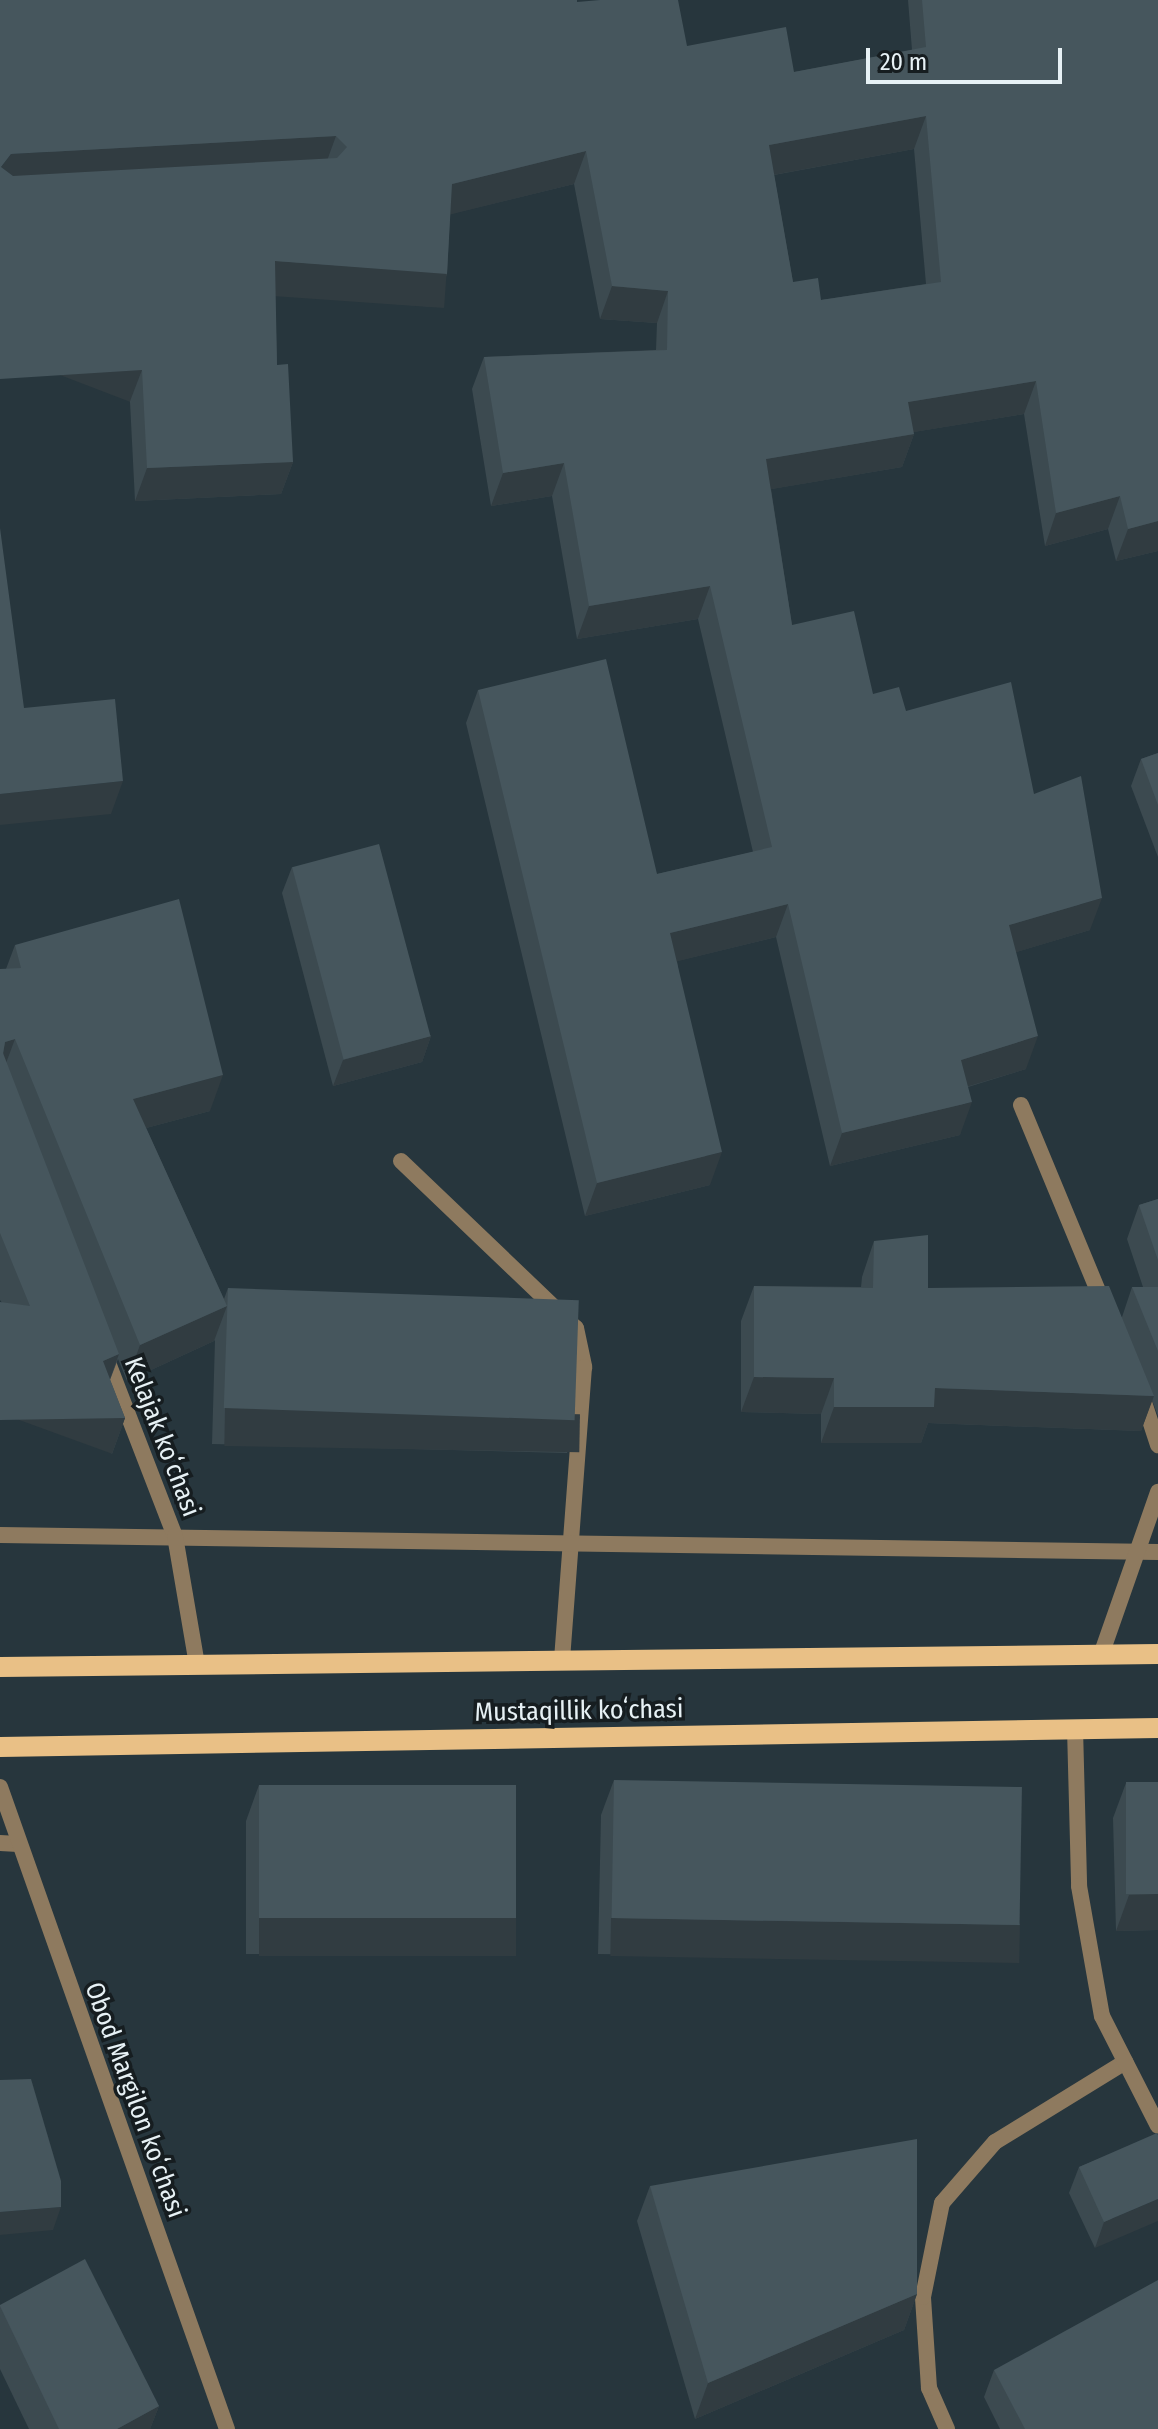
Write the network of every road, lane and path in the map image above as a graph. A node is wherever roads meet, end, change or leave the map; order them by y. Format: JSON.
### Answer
{"nodes":[{"id":1,"x":1021,"y":1105,"type":"dead end"},
{"id":2,"x":401,"y":1161,"type":"dead end"},
{"id":3,"x":1109,"y":1317,"type":"edge"},
{"id":4,"x":96,"y":1333,"type":"edge"},
{"id":5,"x":1132,"y":1373,"type":"edge"},
{"id":6,"x":1158,"y":1445,"type":"edge"},
{"id":7,"x":1158,"y":1492,"type":"edge"},
{"id":8,"x":0,"y":1535,"type":"edge"},
{"id":9,"x":175,"y":1536,"type":"junction"},
{"id":10,"x":575,"y":1542,"type":"junction"},
{"id":11,"x":1132,"y":1552,"type":"junction"},
{"id":12,"x":1158,"y":1552,"type":"edge"},
{"id":13,"x":1158,"y":1654,"type":"edge"},
{"id":14,"x":1101,"y":1655,"type":"junction"},
{"id":15,"x":562,"y":1661,"type":"junction"},
{"id":16,"x":197,"y":1665,"type":"junction"},
{"id":17,"x":0,"y":1667,"type":"edge"},
{"id":18,"x":1075,"y":1728,"type":"junction"},
{"id":19,"x":1158,"y":1728,"type":"edge"},
{"id":20,"x":0,"y":1747,"type":"edge"},
{"id":21,"x":0,"y":1787,"type":"edge"},
{"id":22,"x":0,"y":1843,"type":"edge"},
{"id":23,"x":18,"y":1844,"type":"junction"},
{"id":24,"x":1125,"y":2062,"type":"junction"},
{"id":25,"x":1158,"y":2126,"type":"edge"},
{"id":26,"x":227,"y":2429,"type":"edge"},
{"id":27,"x":947,"y":2429,"type":"edge"}],
"edges":[{"from":1,"to":3,"type":"street"},
{"from":2,"to":10,"type":"street"},
{"from":4,"to":9,"type":"street","name":"Kelajak koʻchasi"},
{"from":5,"to":6,"type":"street"},
{"from":7,"to":11,"type":"street"},
{"from":8,"to":9,"type":"street"},
{"from":9,"to":10,"type":"street"},
{"from":9,"to":16,"type":"street","name":"Kelajak koʻchasi"},
{"from":10,"to":11,"type":"street"},
{"from":10,"to":15,"type":"street"},
{"from":11,"to":12,"type":"street"},
{"from":11,"to":14,"type":"street"},
{"from":13,"to":14,"type":"main road","name":"Mustaqillik koʻchasi"},
{"from":14,"to":15,"type":"main road","name":"Mustaqillik koʻchasi"},
{"from":15,"to":16,"type":"main road","name":"Mustaqillik koʻchasi"},
{"from":16,"to":17,"type":"main road","name":"Mustaqillik koʻchasi"},
{"from":18,"to":19,"type":"main road","name":"Mustaqillik koʻchasi"},
{"from":18,"to":20,"type":"main road","name":"Mustaqillik koʻchasi"},
{"from":18,"to":24,"type":"street"},
{"from":21,"to":23,"type":"street","name":"Obod Margilon koʻchasi"},
{"from":22,"to":23,"type":"street"},
{"from":23,"to":26,"type":"street","name":"Obod Margilon koʻchasi"},
{"from":24,"to":25,"type":"street"},
{"from":24,"to":27,"type":"street"}]}
